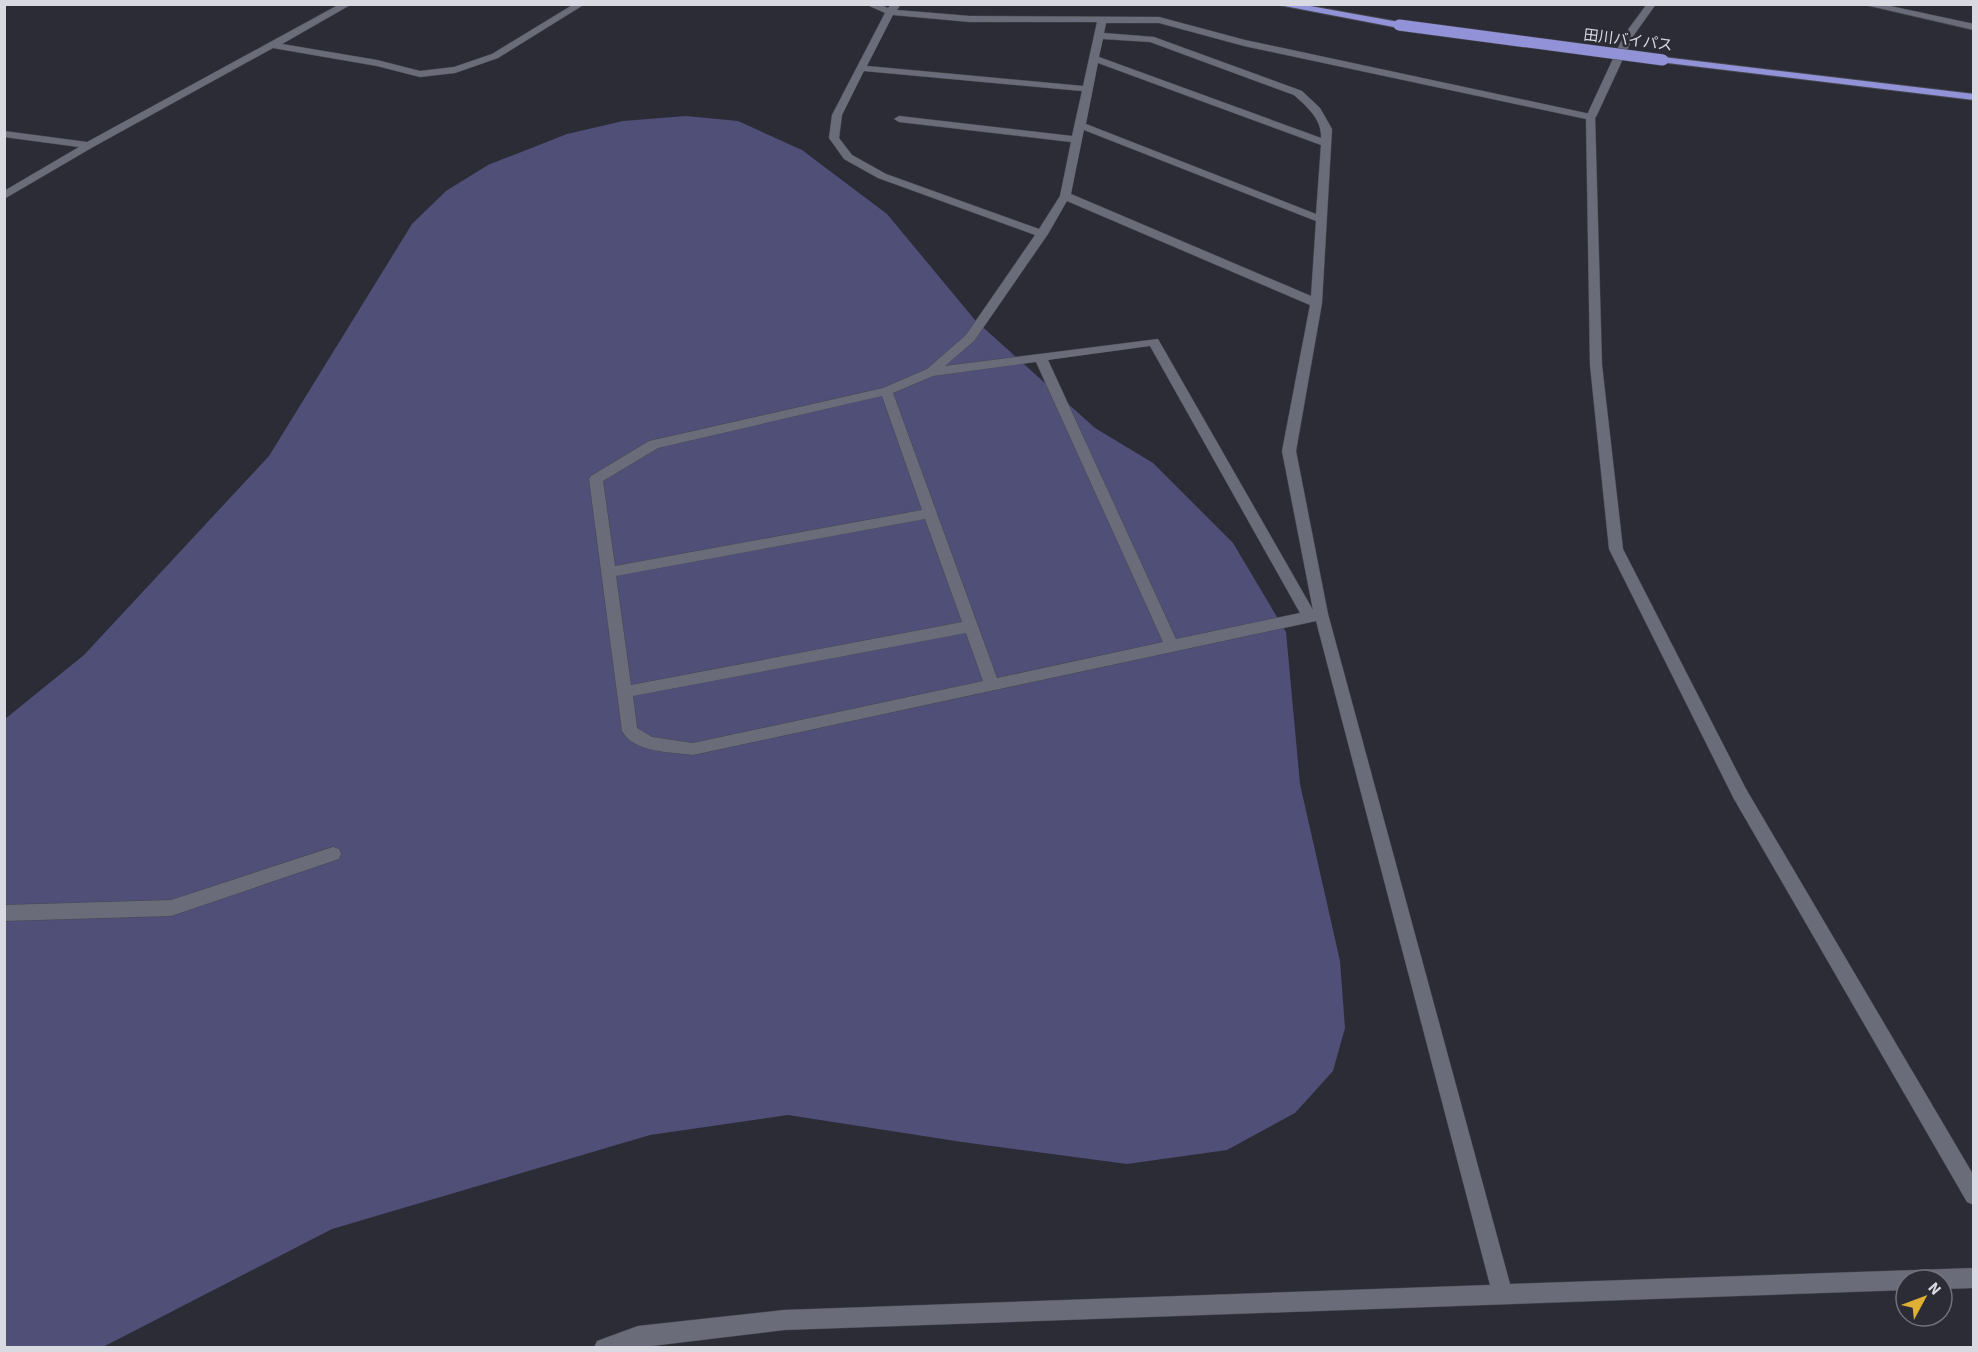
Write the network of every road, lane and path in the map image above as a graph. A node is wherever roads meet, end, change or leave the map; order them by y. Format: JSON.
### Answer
{"nodes":[{"id":1,"x":348,"y":4,"type":"edge"},
{"id":2,"x":581,"y":4,"type":"edge"},
{"id":3,"x":869,"y":4,"type":"edge"},
{"id":4,"x":1279,"y":4,"type":"edge"},
{"id":5,"x":1652,"y":4,"type":"edge"},
{"id":6,"x":1865,"y":4,"type":"edge"},
{"id":7,"x":894,"y":8,"type":"edge"},
{"id":8,"x":1102,"y":18,"type":"junction"},
{"id":9,"x":1974,"y":27,"type":"edge"},
{"id":10,"x":1099,"y":36,"type":"junction"},
{"id":11,"x":270,"y":45,"type":"junction"},
{"id":12,"x":1094,"y":58,"type":"junction"},
{"id":13,"x":861,"y":68,"type":"junction"},
{"id":14,"x":1088,"y":89,"type":"junction"},
{"id":15,"x":1974,"y":97,"type":"edge"},
{"id":16,"x":1591,"y":117,"type":"junction"},
{"id":17,"x":899,"y":119,"type":"dead end"},
{"id":18,"x":1080,"y":125,"type":"junction"},
{"id":19,"x":4,"y":134,"type":"edge"},
{"id":20,"x":1077,"y":140,"type":"junction"},
{"id":21,"x":1327,"y":144,"type":"junction"},
{"id":22,"x":89,"y":145,"type":"junction"},
{"id":23,"x":4,"y":196,"type":"edge"},
{"id":24,"x":1065,"y":196,"type":"junction"},
{"id":25,"x":1322,"y":220,"type":"junction"},
{"id":26,"x":1042,"y":234,"type":"junction"},
{"id":27,"x":1316,"y":303,"type":"junction"},
{"id":28,"x":1040,"y":357,"type":"junction"},
{"id":29,"x":931,"y":372,"type":"junction"},
{"id":30,"x":886,"y":391,"type":"junction"},
{"id":31,"x":930,"y":513,"type":"junction"},
{"id":32,"x":609,"y":572,"type":"junction"},
{"id":33,"x":1315,"y":616,"type":"junction"},
{"id":34,"x":971,"y":626,"type":"junction"},
{"id":35,"x":1172,"y":646,"type":"junction"},
{"id":36,"x":992,"y":685,"type":"junction"},
{"id":37,"x":625,"y":692,"type":"junction"},
{"id":38,"x":333,"y":854,"type":"dead end"},
{"id":39,"x":4,"y":913,"type":"edge"},
{"id":40,"x":1974,"y":1195,"type":"edge"},
{"id":41,"x":1974,"y":1278,"type":"edge"},
{"id":42,"x":1954,"y":1279,"type":"edge"},
{"id":43,"x":1894,"y":1280,"type":"edge"},
{"id":44,"x":1503,"y":1295,"type":"junction"},
{"id":45,"x":604,"y":1347,"type":"edge"}],
"edges":[{"from":1,"to":11,"type":"street"},
{"from":2,"to":11,"type":"street"},
{"from":3,"to":7,"type":"street"},
{"from":4,"to":15,"type":"highway","name":"田川バイパス","bridge":true},
{"from":5,"to":16,"type":"street"},
{"from":6,"to":9,"type":"street"},
{"from":7,"to":8,"type":"street"},
{"from":7,"to":13,"type":"street"},
{"from":8,"to":10,"type":"street"},
{"from":8,"to":16,"type":"street"},
{"from":10,"to":12,"type":"street"},
{"from":10,"to":21,"type":"street"},
{"from":11,"to":22,"type":"street"},
{"from":12,"to":14,"type":"street"},
{"from":12,"to":21,"type":"street"},
{"from":13,"to":14,"type":"street"},
{"from":13,"to":26,"type":"street"},
{"from":14,"to":18,"type":"street"},
{"from":16,"to":40,"type":"street"},
{"from":17,"to":20,"type":"street"},
{"from":18,"to":20,"type":"street"},
{"from":18,"to":25,"type":"street"},
{"from":19,"to":22,"type":"street"},
{"from":20,"to":24,"type":"street"},
{"from":21,"to":25,"type":"street"},
{"from":22,"to":23,"type":"street"},
{"from":24,"to":26,"type":"street"},
{"from":24,"to":27,"type":"street"},
{"from":25,"to":27,"type":"street"},
{"from":26,"to":29,"type":"street"},
{"from":27,"to":33,"type":"street"},
{"from":28,"to":29,"type":"street"},
{"from":28,"to":33,"type":"street"},
{"from":28,"to":35,"type":"street"},
{"from":29,"to":30,"type":"street"},
{"from":30,"to":31,"type":"street"},
{"from":30,"to":32,"type":"street"},
{"from":31,"to":32,"type":"street"},
{"from":31,"to":34,"type":"street"},
{"from":32,"to":37,"type":"street"},
{"from":33,"to":35,"type":"street"},
{"from":33,"to":44,"type":"street"},
{"from":34,"to":36,"type":"street"},
{"from":34,"to":37,"type":"street"},
{"from":35,"to":36,"type":"street"},
{"from":36,"to":37,"type":"street"},
{"from":38,"to":39,"type":"street"},
{"from":41,"to":42,"type":"street"},
{"from":43,"to":44,"type":"street"},
{"from":44,"to":45,"type":"street"}]}
